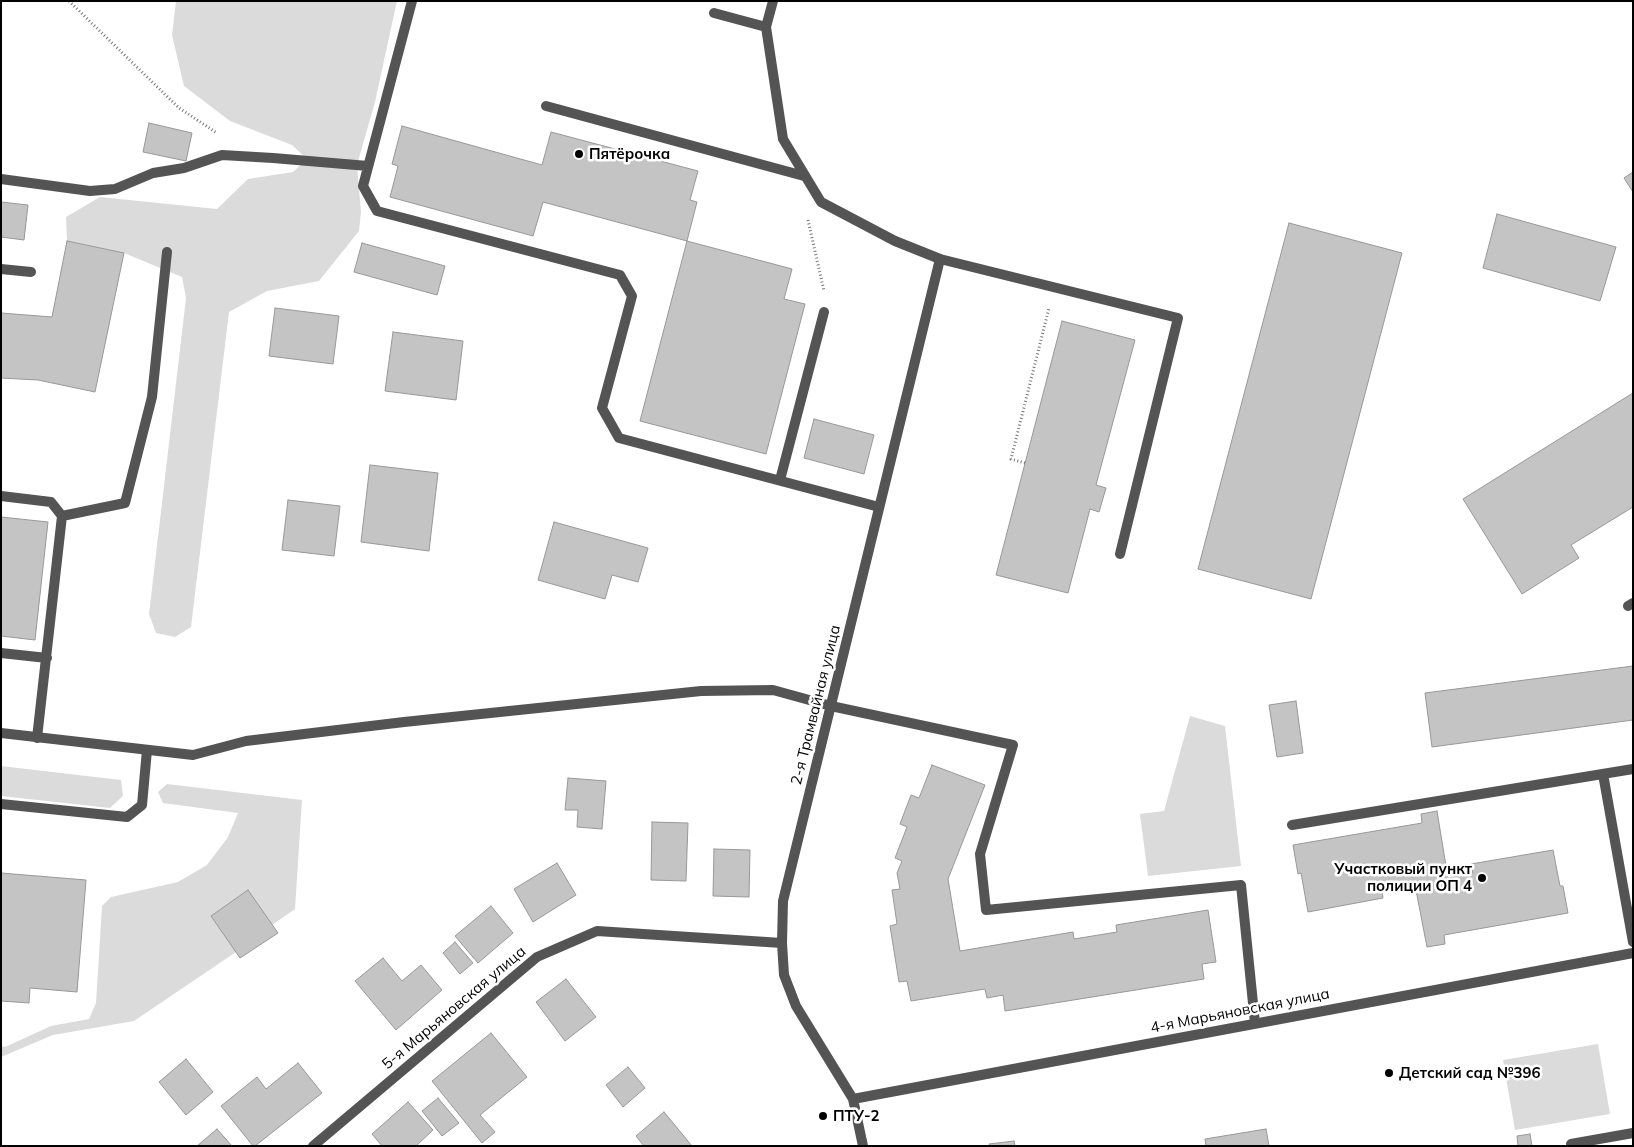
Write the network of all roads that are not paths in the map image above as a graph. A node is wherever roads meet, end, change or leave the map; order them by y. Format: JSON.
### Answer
{"nodes":[{"id":1,"x":412,"y":1,"type":"edge"},
{"id":2,"x":772,"y":1,"type":"edge"},
{"id":3,"x":714,"y":12,"type":"dead end"},
{"id":4,"x":766,"y":27,"type":"junction"},
{"id":5,"x":546,"y":106,"type":"dead end"},
{"id":6,"x":368,"y":166,"type":"junction"},
{"id":7,"x":804,"y":176,"type":"junction"},
{"id":8,"x":1,"y":180,"type":"edge"},
{"id":9,"x":167,"y":252,"type":"dead end"},
{"id":10,"x":940,"y":259,"type":"junction"},
{"id":11,"x":1,"y":269,"type":"edge"},
{"id":12,"x":31,"y":272,"type":"dead end"},
{"id":13,"x":824,"y":312,"type":"road end"},
{"id":14,"x":780,"y":480,"type":"junction"},
{"id":15,"x":1,"y":496,"type":"edge"},
{"id":16,"x":880,"y":507,"type":"junction"},
{"id":17,"x":62,"y":516,"type":"junction"},
{"id":18,"x":1120,"y":554,"type":"dead end"},
{"id":19,"x":1,"y":653,"type":"edge"},
{"id":20,"x":47,"y":658,"type":"junction"},
{"id":21,"x":831,"y":706,"type":"junction"},
{"id":22,"x":1,"y":733,"type":"edge"},
{"id":23,"x":37,"y":738,"type":"junction"},
{"id":24,"x":147,"y":750,"type":"junction"},
{"id":25,"x":1633,"y":769,"type":"edge"},
{"id":26,"x":1603,"y":774,"type":"junction"},
{"id":27,"x":1,"y":804,"type":"edge"},
{"id":28,"x":1292,"y":825,"type":"dead end"},
{"id":29,"x":1633,"y":942,"type":"edge"},
{"id":30,"x":782,"y":943,"type":"junction"},
{"id":31,"x":1633,"y":953,"type":"edge"},
{"id":32,"x":1255,"y":1023,"type":"junction"},
{"id":33,"x":853,"y":1099,"type":"junction"},
{"id":34,"x":1633,"y":1133,"type":"edge"},
{"id":35,"x":1571,"y":1144,"type":"dead end"},
{"id":36,"x":313,"y":1146,"type":"edge"},
{"id":37,"x":863,"y":1146,"type":"edge"}],
"edges":[{"from":1,"to":6,"type":"street"},
{"from":2,"to":4,"type":"street"},
{"from":3,"to":4,"type":"street"},
{"from":4,"to":7,"type":"street"},
{"from":5,"to":7,"type":"street"},
{"from":6,"to":8,"type":"street"},
{"from":6,"to":14,"type":"street"},
{"from":7,"to":10,"type":"street"},
{"from":9,"to":17,"type":"street"},
{"from":10,"to":16,"type":"street","name":"2-я Трамвайная улица"},
{"from":10,"to":18,"type":"street"},
{"from":11,"to":12,"type":"street"},
{"from":13,"to":14,"type":"street"},
{"from":14,"to":16,"type":"street"},
{"from":15,"to":17,"type":"street"},
{"from":16,"to":21,"type":"street","name":"2-я Трамвайная улица"},
{"from":17,"to":20,"type":"street"},
{"from":19,"to":20,"type":"street"},
{"from":20,"to":23,"type":"street"},
{"from":21,"to":24,"type":"street"},
{"from":21,"to":30,"type":"street","name":"2-я Трамвайная улица"},
{"from":21,"to":32,"type":"street"},
{"from":22,"to":23,"type":"street"},
{"from":23,"to":24,"type":"street"},
{"from":24,"to":27,"type":"street"},
{"from":25,"to":26,"type":"street"},
{"from":26,"to":28,"type":"street"},
{"from":26,"to":29,"type":"street"},
{"from":30,"to":33,"type":"street","name":"2-я Трамвайная улица"},
{"from":30,"to":36,"type":"street","name":"5-я Марьяновская улица"},
{"from":31,"to":32,"type":"street","name":"4-я Марьяновская улица"},
{"from":32,"to":33,"type":"street","name":"4-я Марьяновская улица"},
{"from":33,"to":37,"type":"street","name":"2-я Трамвайная улица"},
{"from":34,"to":35,"type":"street"}]}
